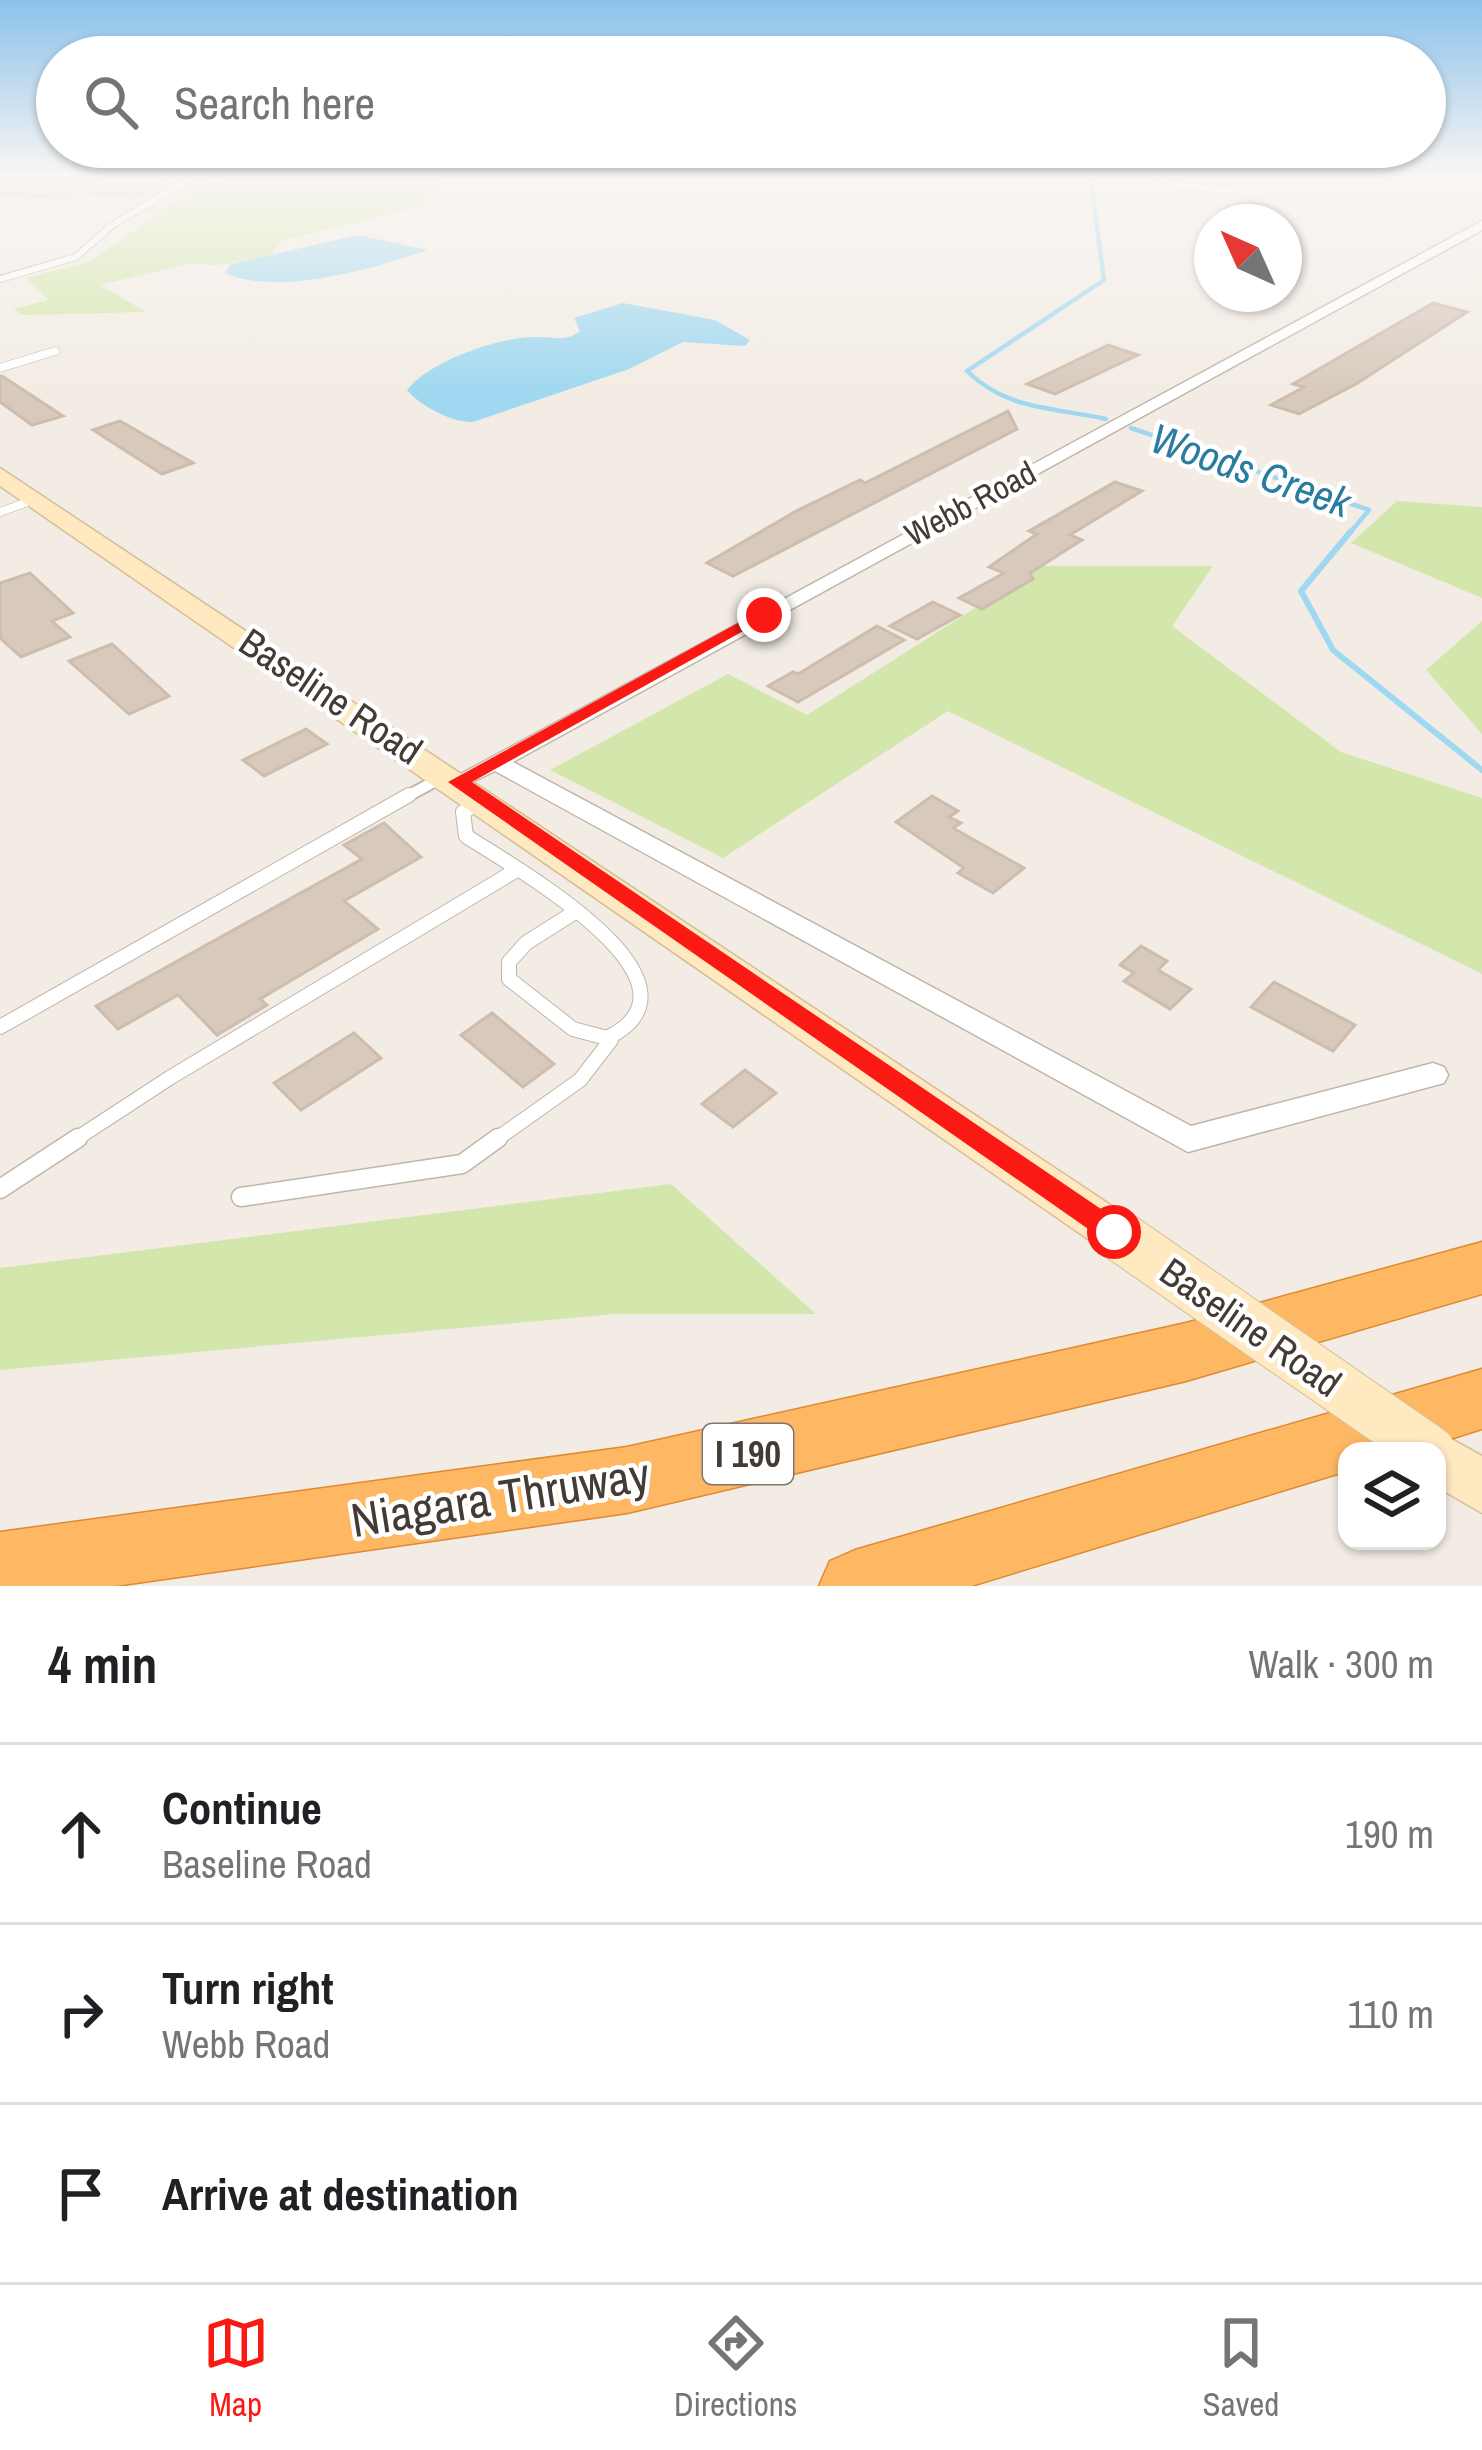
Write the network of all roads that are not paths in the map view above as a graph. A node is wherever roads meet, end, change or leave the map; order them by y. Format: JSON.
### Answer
{"nodes":[{"id":1,"x":86,"y":248,"type":"edge"},
{"id":2,"x":1440,"y":248,"type":"edge"},
{"id":3,"x":0,"y":279,"type":"edge"},
{"id":4,"x":55,"y":351,"type":"dead end"},
{"id":5,"x":0,"y":368,"type":"edge"},
{"id":6,"x":0,"y":475,"type":"edge"},
{"id":7,"x":36,"y":499,"type":"junction"},
{"id":8,"x":0,"y":512,"type":"edge"},
{"id":9,"x":496,"y":762,"type":"junction"},
{"id":10,"x":463,"y":786,"type":"junction"},
{"id":11,"x":515,"y":871,"type":"junction"},
{"id":12,"x":574,"y":912,"type":"junction"},
{"id":13,"x":0,"y":1028,"type":"edge"},
{"id":14,"x":611,"y":1040,"type":"junction"},
{"id":15,"x":1433,"y":1075,"type":"dead end"},
{"id":16,"x":0,"y":1189,"type":"edge"},
{"id":17,"x":241,"y":1197,"type":"dead end"},
{"id":18,"x":1482,"y":1268,"type":"edge"},
{"id":19,"x":1482,"y":1399,"type":"edge"},
{"id":20,"x":1418,"y":1442,"type":"edge"},
{"id":21,"x":1446,"y":1462,"type":"edge"},
{"id":22,"x":1482,"y":1487,"type":"edge"},
{"id":23,"x":0,"y":1567,"type":"edge"},
{"id":24,"x":855,"y":1586,"type":"edge"}],
"edges":[{"from":1,"to":3,"type":"lane"},
{"from":2,"to":9,"type":"street","name":"Webb Road"},
{"from":4,"to":5,"type":"lane"},
{"from":6,"to":7,"type":"street","name":"Baseline Road"},
{"from":7,"to":8,"type":"lane"},
{"from":7,"to":10,"type":"street","name":"Baseline Road"},
{"from":9,"to":10,"type":"street","name":"Webb Road"},
{"from":9,"to":15,"type":"street"},
{"from":10,"to":11,"type":"lane"},
{"from":10,"to":13,"type":"lane"},
{"from":10,"to":20,"type":"street","name":"Baseline Road","bridge":true},
{"from":11,"to":12,"type":"lane"},
{"from":11,"to":16,"type":"lane"},
{"from":12,"to":14,"type":"lane"},
{"from":12,"to":14,"type":"lane"},
{"from":14,"to":17,"type":"lane"},
{"from":18,"to":23,"type":"highway","name":"Niagara Thruway","number":"I 190"},
{"from":19,"to":24,"type":"highway"},
{"from":21,"to":22,"type":"street","name":"Baseline Road"}]}
